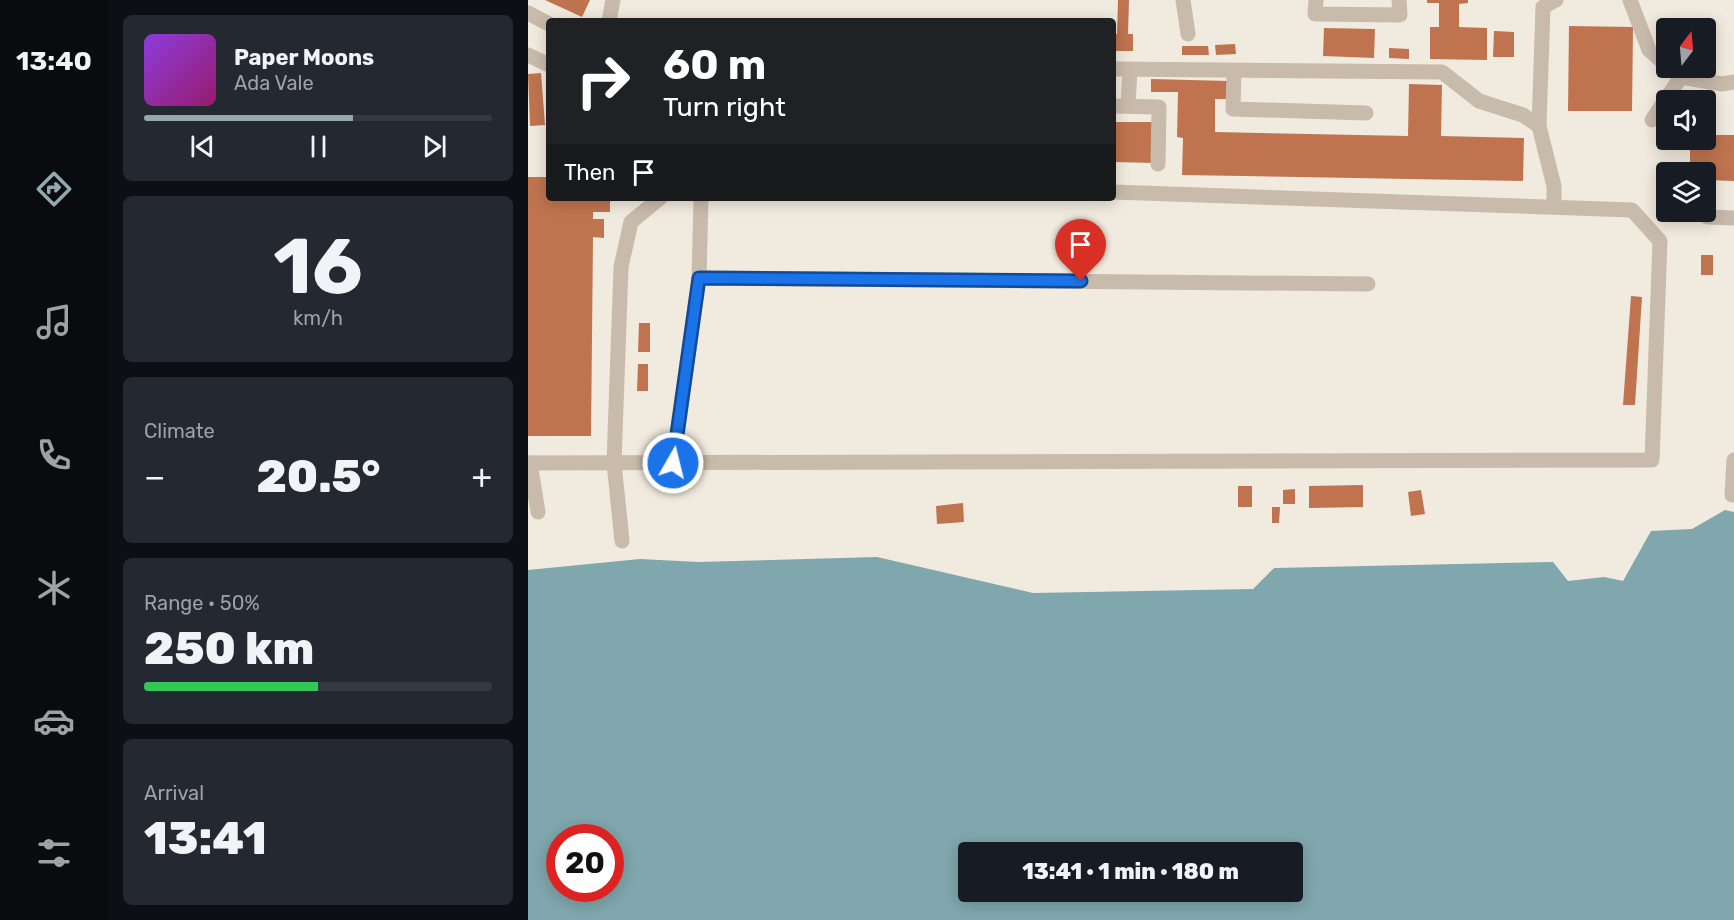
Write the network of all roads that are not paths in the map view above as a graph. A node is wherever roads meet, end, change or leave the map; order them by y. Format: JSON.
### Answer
{"nodes":[{"id":1,"x":613,"y":0,"type":"edge"},
{"id":2,"x":1183,"y":0,"type":"edge"},
{"id":3,"x":1316,"y":0,"type":"edge"},
{"id":4,"x":1399,"y":0,"type":"edge"},
{"id":5,"x":1556,"y":0,"type":"edge"},
{"id":6,"x":1630,"y":0,"type":"edge"},
{"id":7,"x":528,"y":14,"type":"edge"},
{"id":8,"x":610,"y":18,"type":"edge"},
{"id":9,"x":546,"y":23,"type":"edge"},
{"id":10,"x":1188,"y":34,"type":"dead end"},
{"id":11,"x":528,"y":55,"type":"edge"},
{"id":12,"x":1656,"y":56,"type":"edge"},
{"id":13,"x":546,"y":64,"type":"edge"},
{"id":14,"x":1116,"y":69,"type":"edge"},
{"id":15,"x":1130,"y":69,"type":"junction"},
{"id":16,"x":1234,"y":70,"type":"junction"},
{"id":17,"x":1670,"y":78,"type":"edge"},
{"id":18,"x":1701,"y":78,"type":"edge"},
{"id":19,"x":1734,"y":81,"type":"edge"},
{"id":20,"x":1121,"y":106,"type":"edge"},
{"id":21,"x":1366,"y":113,"type":"dead end"},
{"id":22,"x":1652,"y":120,"type":"dead end"},
{"id":23,"x":1539,"y":126,"type":"junction"},
{"id":24,"x":1158,"y":164,"type":"dead end"},
{"id":25,"x":1116,"y":192,"type":"edge"},
{"id":26,"x":656,"y":201,"type":"edge"},
{"id":27,"x":701,"y":201,"type":"edge"},
{"id":28,"x":1554,"y":206,"type":"junction"},
{"id":29,"x":1716,"y":217,"type":"edge"},
{"id":30,"x":1734,"y":218,"type":"edge"},
{"id":31,"x":699,"y":278,"type":"junction"},
{"id":32,"x":1368,"y":284,"type":"dead end"},
{"id":33,"x":1734,"y":460,"type":"edge"},
{"id":34,"x":529,"y":463,"type":"edge"},
{"id":35,"x":614,"y":463,"type":"junction"},
{"id":36,"x":673,"y":463,"type":"junction"},
{"id":37,"x":1731,"y":495,"type":"dead end"},
{"id":38,"x":538,"y":512,"type":"dead end"},
{"id":39,"x":622,"y":541,"type":"dead end"}],
"edges":[{"from":1,"to":8,"type":"lane"},
{"from":2,"to":10,"type":"lane"},
{"from":3,"to":4,"type":"lane"},
{"from":5,"to":23,"type":"lane"},
{"from":6,"to":12,"type":"lane"},
{"from":7,"to":9,"type":"lane"},
{"from":11,"to":13,"type":"lane"},
{"from":14,"to":15,"type":"lane"},
{"from":15,"to":16,"type":"lane"},
{"from":15,"to":20,"type":"lane"},
{"from":16,"to":21,"type":"lane"},
{"from":16,"to":23,"type":"lane"},
{"from":17,"to":22,"type":"lane"},
{"from":18,"to":19,"type":"lane"},
{"from":20,"to":24,"type":"lane"},
{"from":23,"to":28,"type":"lane"},
{"from":25,"to":28,"type":"lane"},
{"from":26,"to":35,"type":"lane"},
{"from":27,"to":31,"type":"lane"},
{"from":28,"to":36,"type":"lane"},
{"from":29,"to":30,"type":"lane"},
{"from":31,"to":32,"type":"lane"},
{"from":31,"to":36,"type":"lane"},
{"from":33,"to":37,"type":"lane"},
{"from":34,"to":35,"type":"lane"},
{"from":34,"to":38,"type":"lane"},
{"from":35,"to":36,"type":"lane"},
{"from":35,"to":39,"type":"lane"}]}
